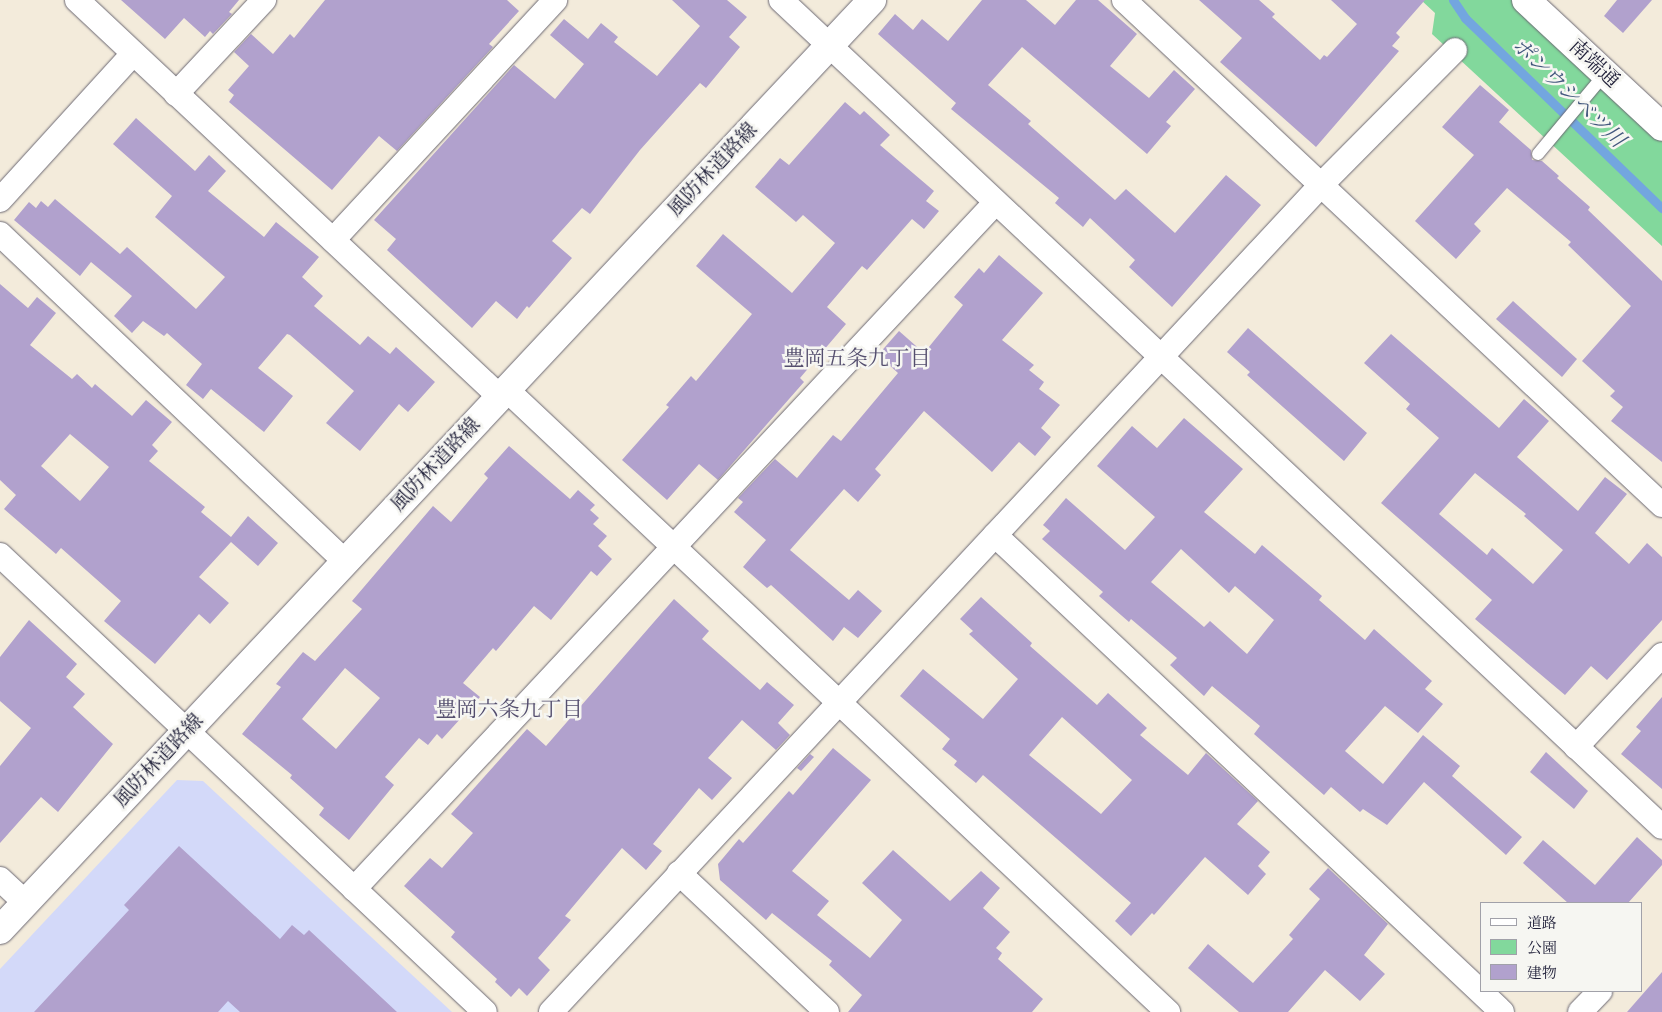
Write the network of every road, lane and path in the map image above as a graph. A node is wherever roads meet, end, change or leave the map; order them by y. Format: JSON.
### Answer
{"nodes":[{"id":1,"x":77,"y":0,"type":"edge"},
{"id":2,"x":264,"y":0,"type":"edge"},
{"id":3,"x":556,"y":0,"type":"edge"},
{"id":4,"x":781,"y":0,"type":"edge"},
{"id":5,"x":872,"y":0,"type":"edge"},
{"id":6,"x":1124,"y":0,"type":"edge"},
{"id":7,"x":1526,"y":0,"type":"edge"},
{"id":8,"x":830,"y":45,"type":"junction"},
{"id":9,"x":1455,"y":50,"type":"dead end"},
{"id":10,"x":133,"y":54,"type":"junction"},
{"id":11,"x":1605,"y":74,"type":"junction"},
{"id":12,"x":176,"y":94,"type":"junction"},
{"id":13,"x":1662,"y":127,"type":"edge"},
{"id":14,"x":1538,"y":154,"type":"dead end"},
{"id":15,"x":1321,"y":185,"type":"junction"},
{"id":16,"x":0,"y":200,"type":"edge"},
{"id":17,"x":995,"y":202,"type":"junction"},
{"id":18,"x":0,"y":234,"type":"edge"},
{"id":19,"x":333,"y":240,"type":"junction"},
{"id":20,"x":1162,"y":356,"type":"junction"},
{"id":21,"x":503,"y":394,"type":"junction"},
{"id":22,"x":1662,"y":505,"type":"edge"},
{"id":23,"x":995,"y":535,"type":"junction"},
{"id":24,"x":674,"y":547,"type":"junction"},
{"id":25,"x":0,"y":555,"type":"edge"},
{"id":26,"x":346,"y":562,"type":"junction"},
{"id":27,"x":1662,"y":655,"type":"edge"},
{"id":28,"x":838,"y":702,"type":"junction"},
{"id":29,"x":186,"y":731,"type":"junction"},
{"id":30,"x":1576,"y":747,"type":"junction"},
{"id":31,"x":1662,"y":827,"type":"edge"},
{"id":32,"x":679,"y":873,"type":"junction"},
{"id":33,"x":0,"y":879,"type":"edge"},
{"id":34,"x":354,"y":889,"type":"junction"},
{"id":35,"x":26,"y":903,"type":"junction"},
{"id":36,"x":0,"y":930,"type":"edge"},
{"id":37,"x":1480,"y":991,"type":"edge"},
{"id":38,"x":1481,"y":992,"type":"edge"},
{"id":39,"x":1599,"y":992,"type":"edge"},
{"id":40,"x":485,"y":1012,"type":"edge"},
{"id":41,"x":551,"y":1012,"type":"edge"},
{"id":42,"x":827,"y":1012,"type":"edge"},
{"id":43,"x":1168,"y":1012,"type":"edge"},
{"id":44,"x":1502,"y":1012,"type":"edge"},
{"id":45,"x":1580,"y":1012,"type":"edge"}],
"edges":[{"from":1,"to":10,"type":"street"},
{"from":2,"to":12,"type":"street"},
{"from":3,"to":19,"type":"street"},
{"from":4,"to":8,"type":"street"},
{"from":5,"to":8,"type":"street","name":"風防林道路線"},
{"from":6,"to":15,"type":"street"},
{"from":7,"to":11,"type":"street","name":"南端通"},
{"from":8,"to":17,"type":"street"},
{"from":8,"to":21,"type":"street","name":"風防林道路線"},
{"from":9,"to":15,"type":"street"},
{"from":10,"to":12,"type":"street"},
{"from":10,"to":16,"type":"street"},
{"from":11,"to":13,"type":"street","name":"南端通"},
{"from":11,"to":14,"type":"lane"},
{"from":12,"to":19,"type":"street"},
{"from":15,"to":20,"type":"street"},
{"from":15,"to":22,"type":"street"},
{"from":17,"to":20,"type":"street"},
{"from":17,"to":24,"type":"street"},
{"from":18,"to":26,"type":"street"},
{"from":19,"to":21,"type":"street"},
{"from":20,"to":23,"type":"street"},
{"from":20,"to":30,"type":"street"},
{"from":21,"to":24,"type":"street"},
{"from":21,"to":26,"type":"street","name":"風防林道路線"},
{"from":23,"to":28,"type":"street"},
{"from":23,"to":37,"type":"street"},
{"from":24,"to":28,"type":"street"},
{"from":24,"to":34,"type":"street"},
{"from":25,"to":29,"type":"street"},
{"from":26,"to":29,"type":"street","name":"風防林道路線"},
{"from":27,"to":30,"type":"street"},
{"from":28,"to":32,"type":"street"},
{"from":28,"to":43,"type":"street"},
{"from":29,"to":34,"type":"street"},
{"from":29,"to":35,"type":"street","name":"風防林道路線"},
{"from":30,"to":31,"type":"street"},
{"from":32,"to":41,"type":"street"},
{"from":32,"to":42,"type":"street"},
{"from":33,"to":35,"type":"street"},
{"from":34,"to":40,"type":"street"},
{"from":35,"to":36,"type":"street","name":"風防林道路線"},
{"from":38,"to":44,"type":"street"},
{"from":39,"to":45,"type":"street"}]}
